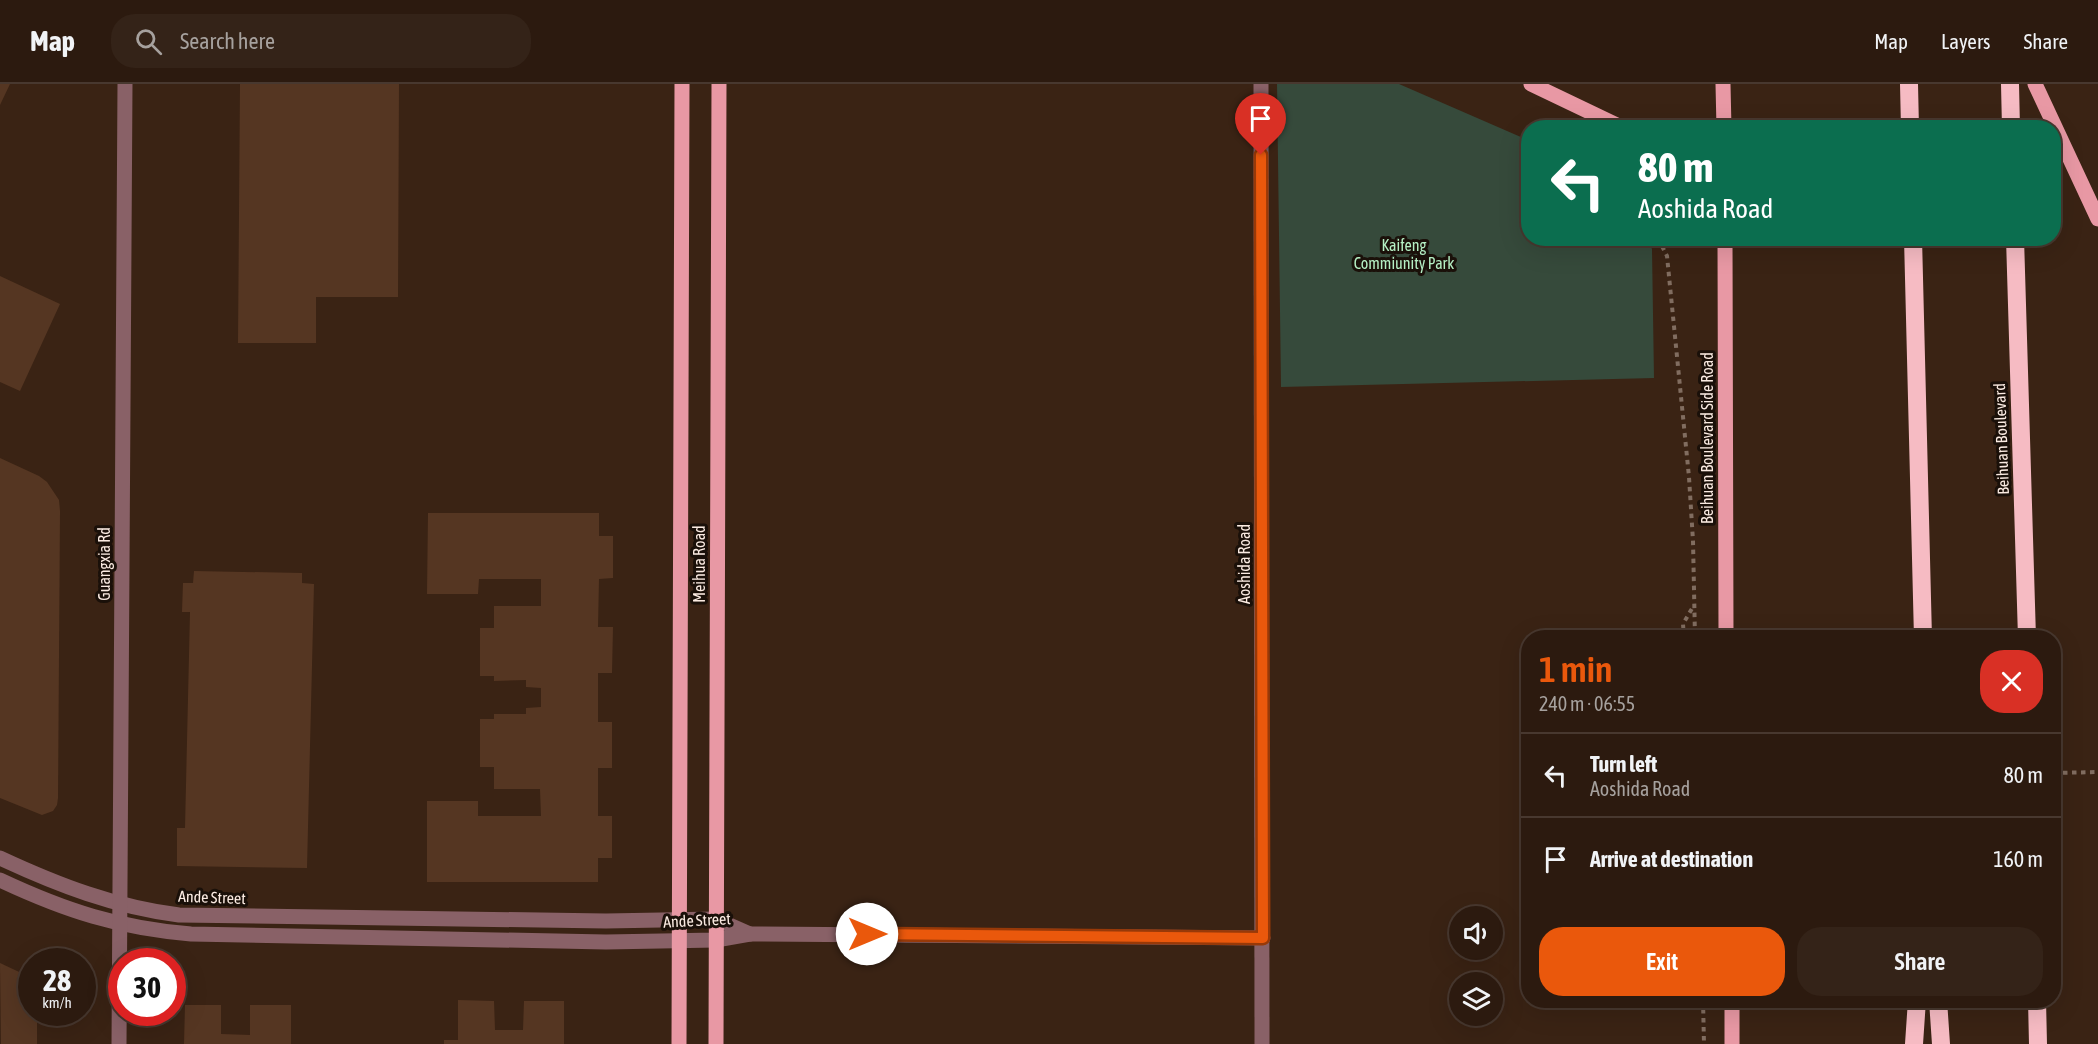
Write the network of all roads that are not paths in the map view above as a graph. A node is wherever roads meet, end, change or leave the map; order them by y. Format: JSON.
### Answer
{"nodes":[{"id":1,"x":125,"y":84,"type":"edge"},
{"id":2,"x":682,"y":84,"type":"edge"},
{"id":3,"x":719,"y":84,"type":"edge"},
{"id":4,"x":1261,"y":84,"type":"edge"},
{"id":5,"x":1530,"y":84,"type":"edge"},
{"id":6,"x":1723,"y":84,"type":"edge"},
{"id":7,"x":1909,"y":84,"type":"edge"},
{"id":8,"x":2010,"y":84,"type":"edge"},
{"id":9,"x":2036,"y":84,"type":"edge"},
{"id":10,"x":1606,"y":120,"type":"edge"},
{"id":11,"x":1724,"y":120,"type":"edge"},
{"id":12,"x":1910,"y":120,"type":"edge"},
{"id":13,"x":2011,"y":120,"type":"edge"},
{"id":14,"x":2053,"y":120,"type":"edge"},
{"id":15,"x":2061,"y":138,"type":"edge"},
{"id":16,"x":2098,"y":219,"type":"edge"},
{"id":17,"x":1719,"y":246,"type":"edge"},
{"id":18,"x":1725,"y":246,"type":"edge"},
{"id":19,"x":1913,"y":246,"type":"edge"},
{"id":20,"x":2015,"y":246,"type":"edge"},
{"id":21,"x":1725,"y":276,"type":"junction"},
{"id":22,"x":1726,"y":630,"type":"edge"},
{"id":23,"x":1923,"y":630,"type":"edge"},
{"id":24,"x":2027,"y":630,"type":"edge"},
{"id":25,"x":0,"y":858,"type":"edge"},
{"id":26,"x":0,"y":880,"type":"edge"},
{"id":27,"x":119,"y":904,"type":"junction"},
{"id":28,"x":680,"y":920,"type":"junction"},
{"id":29,"x":716,"y":920,"type":"junction"},
{"id":30,"x":119,"y":924,"type":"junction"},
{"id":31,"x":750,"y":933,"type":"junction"},
{"id":32,"x":1263,"y":938,"type":"junction"},
{"id":33,"x":680,"y":940,"type":"junction"},
{"id":34,"x":716,"y":940,"type":"junction"},
{"id":35,"x":1732,"y":1008,"type":"edge"},
{"id":36,"x":1916,"y":1008,"type":"edge"},
{"id":37,"x":1939,"y":1008,"type":"edge"},
{"id":38,"x":2037,"y":1008,"type":"edge"},
{"id":39,"x":119,"y":1044,"type":"edge"},
{"id":40,"x":679,"y":1044,"type":"edge"},
{"id":41,"x":717,"y":1044,"type":"edge"},
{"id":42,"x":1262,"y":1044,"type":"edge"},
{"id":43,"x":1732,"y":1044,"type":"edge"},
{"id":44,"x":1914,"y":1044,"type":"edge"},
{"id":45,"x":1941,"y":1044,"type":"edge"},
{"id":46,"x":2038,"y":1044,"type":"edge"}],
"edges":[{"from":1,"to":27,"type":"street","name":"Guangxia Rd"},
{"from":2,"to":28,"type":"main road","name":"Meihua Road"},
{"from":3,"to":29,"type":"main road","name":"Meihua Road"},
{"from":4,"to":32,"type":"street","name":"Aoshida Road"},
{"from":5,"to":10,"type":"main road"},
{"from":6,"to":11,"type":"main road"},
{"from":7,"to":12,"type":"highway"},
{"from":8,"to":13,"type":"highway"},
{"from":9,"to":14,"type":"main road"},
{"from":15,"to":16,"type":"main road"},
{"from":17,"to":21,"type":"main road"},
{"from":18,"to":21,"type":"main road","name":"Beihuan Boulevard Side Road"},
{"from":19,"to":23,"type":"highway"},
{"from":20,"to":24,"type":"highway","name":"Beihuan Boulevard"},
{"from":21,"to":22,"type":"main road","name":"Beihuan Boulevard Side Road"},
{"from":25,"to":27,"type":"street","name":"Ande Street"},
{"from":26,"to":30,"type":"street","name":"Ande Street"},
{"from":27,"to":28,"type":"street","name":"Ande Street"},
{"from":27,"to":30,"type":"street","name":"Guangxia Rd"},
{"from":28,"to":29,"type":"street","name":"Ande Street"},
{"from":28,"to":33,"type":"main road","name":"Meihua Road"},
{"from":29,"to":31,"type":"street","name":"Ande Street"},
{"from":29,"to":34,"type":"main road","name":"Meihua Road"},
{"from":30,"to":33,"type":"street","name":"Ande Street"},
{"from":30,"to":39,"type":"street","name":"Guangxia Rd"},
{"from":31,"to":32,"type":"street"},
{"from":31,"to":34,"type":"street","name":"Ande Street"},
{"from":32,"to":42,"type":"street","name":"Aoshida Road"},
{"from":33,"to":34,"type":"street","name":"Ande Street"},
{"from":33,"to":40,"type":"main road","name":"Meihua Road"},
{"from":34,"to":41,"type":"main road","name":"Meihua Road"},
{"from":35,"to":43,"type":"main road"},
{"from":36,"to":44,"type":"highway"},
{"from":37,"to":45,"type":"highway"},
{"from":38,"to":46,"type":"highway"}]}
